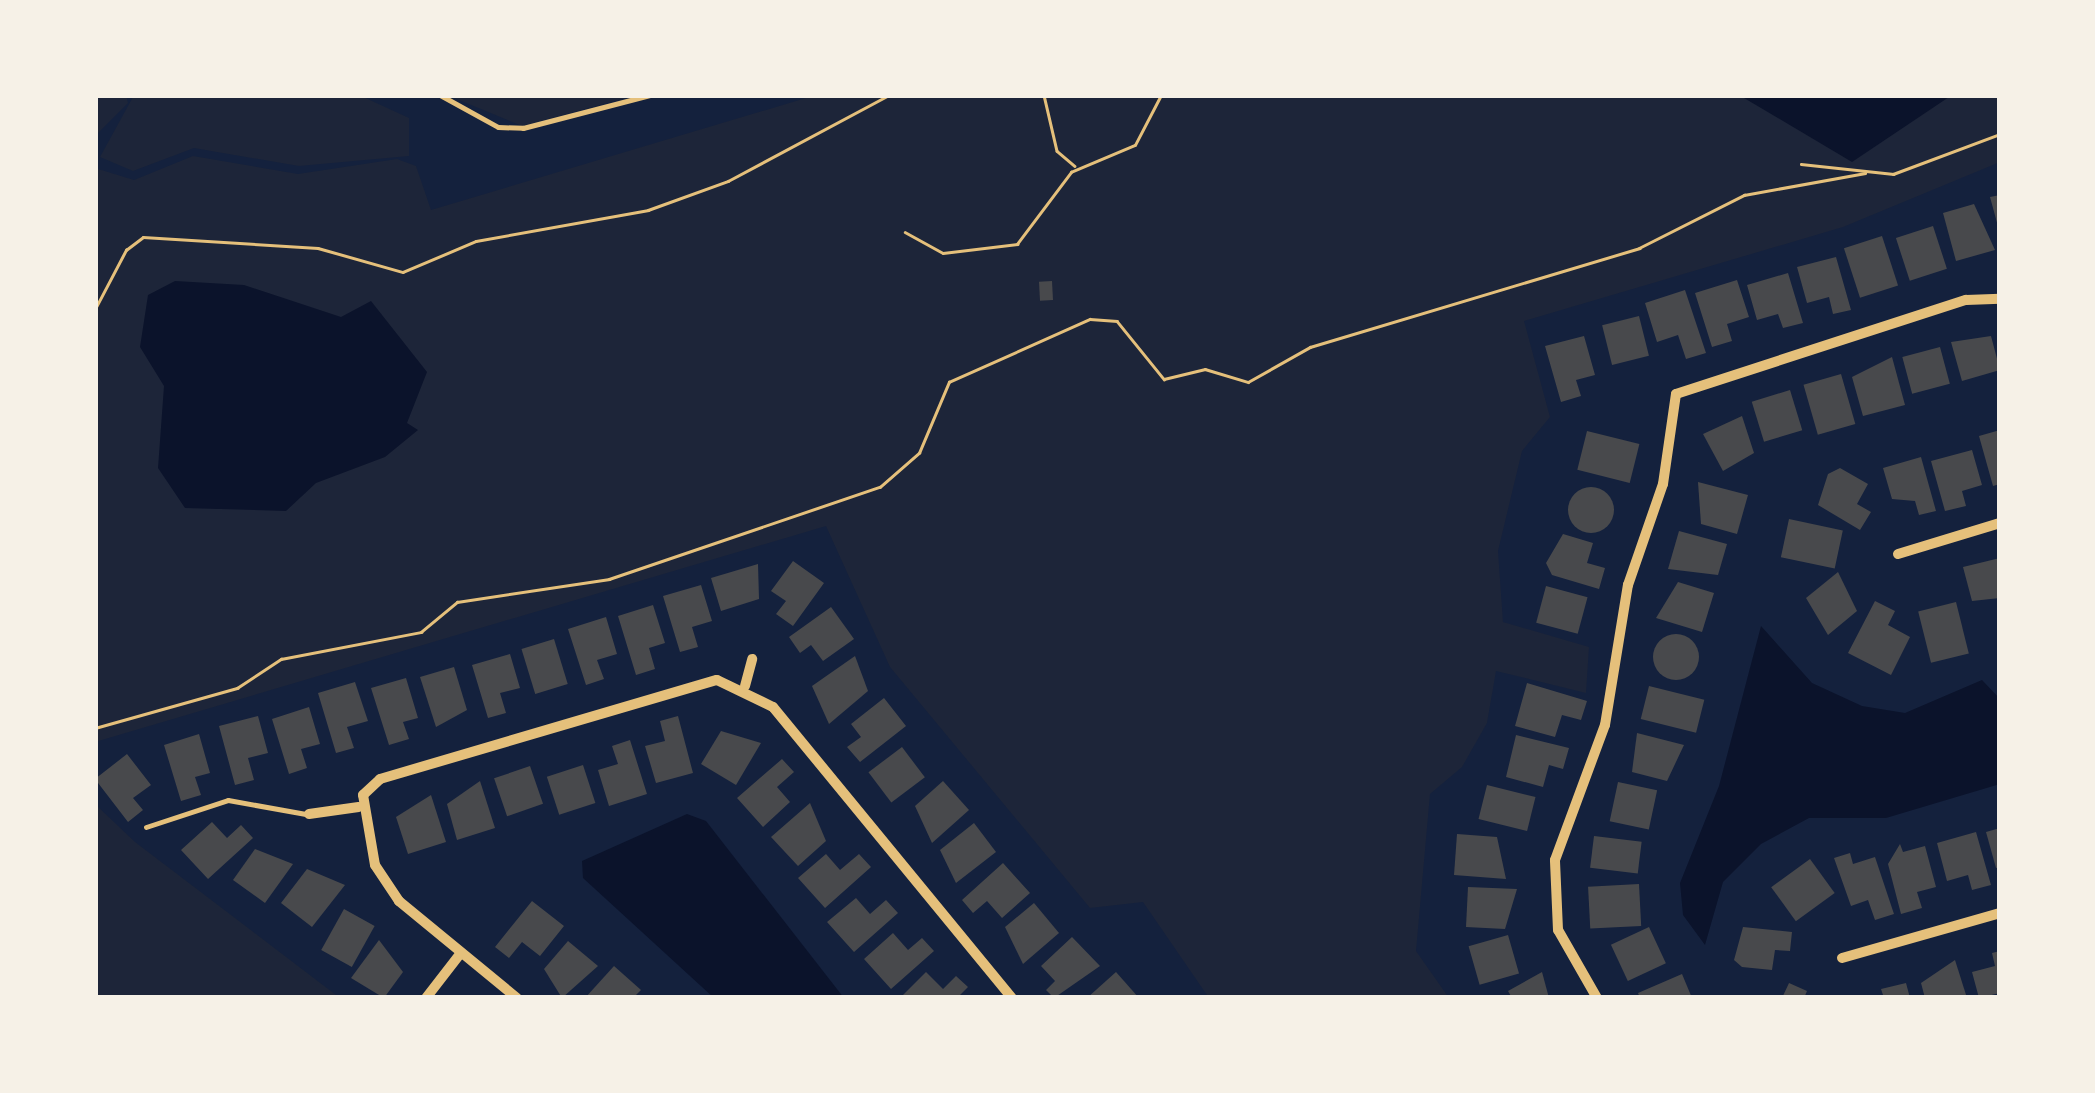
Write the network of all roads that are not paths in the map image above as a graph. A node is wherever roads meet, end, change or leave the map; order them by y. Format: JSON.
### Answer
{"nodes":[{"id":1,"x":440,"y":95,"type":"edge"},
{"id":2,"x":650,"y":95,"type":"edge"},
{"id":3,"x":2000,"y":299,"type":"edge"},
{"id":4,"x":2000,"y":523,"type":"edge"},
{"id":5,"x":1898,"y":554,"type":"dead end"},
{"id":6,"x":752,"y":660,"type":"dead end"},
{"id":7,"x":746,"y":686,"type":"junction"},
{"id":8,"x":359,"y":807,"type":"junction"},
{"id":9,"x":309,"y":814,"type":"joint"},
{"id":10,"x":146,"y":828,"type":"dead end"},
{"id":11,"x":2000,"y":912,"type":"edge"},
{"id":12,"x":460,"y":954,"type":"junction"},
{"id":13,"x":1842,"y":958,"type":"dead end"},
{"id":14,"x":426,"y":998,"type":"edge"},
{"id":15,"x":517,"y":998,"type":"edge"},
{"id":16,"x":1012,"y":998,"type":"edge"},
{"id":17,"x":1597,"y":998,"type":"edge"}],
"edges":[{"from":1,"to":2,"type":"lane"},
{"from":3,"to":17,"type":"street"},
{"from":4,"to":5,"type":"street"},
{"from":6,"to":7,"type":"street"},
{"from":7,"to":8,"type":"street"},
{"from":7,"to":16,"type":"street"},
{"from":8,"to":9,"type":"street"},
{"from":8,"to":12,"type":"street"},
{"from":9,"to":10,"type":"lane"},
{"from":11,"to":13,"type":"street"},
{"from":12,"to":14,"type":"street"},
{"from":12,"to":15,"type":"street"}]}
